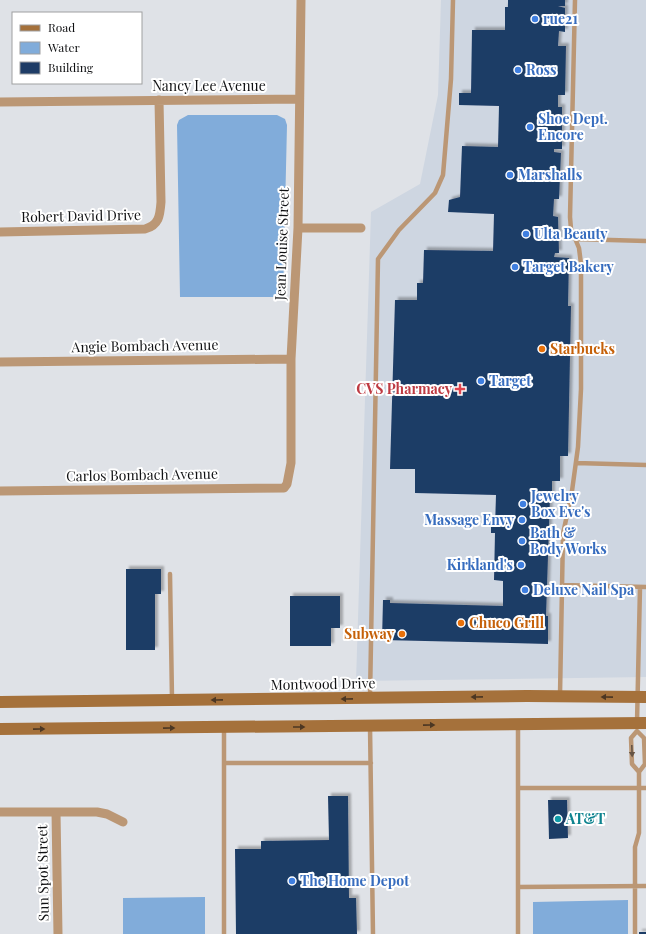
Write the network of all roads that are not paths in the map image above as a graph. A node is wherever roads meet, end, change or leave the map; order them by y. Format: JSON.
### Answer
{"nodes":[{"id":1,"x":301,"y":0,"type":"edge"},
{"id":2,"x":454,"y":0,"type":"edge"},
{"id":3,"x":575,"y":0,"type":"edge"},
{"id":4,"x":298,"y":99,"type":"junction"},
{"id":5,"x":159,"y":100,"type":"junction"},
{"id":6,"x":0,"y":102,"type":"edge"},
{"id":7,"x":298,"y":228,"type":"junction"},
{"id":8,"x":362,"y":228,"type":"dead end"},
{"id":9,"x":0,"y":232,"type":"edge"},
{"id":10,"x":575,"y":239,"type":"junction"},
{"id":11,"x":646,"y":241,"type":"edge"},
{"id":12,"x":291,"y":359,"type":"junction"},
{"id":13,"x":0,"y":362,"type":"edge"},
{"id":14,"x":576,"y":464,"type":"junction"},
{"id":15,"x":646,"y":465,"type":"edge"},
{"id":16,"x":284,"y":488,"type":"joint"},
{"id":17,"x":0,"y":491,"type":"edge"},
{"id":18,"x":170,"y":574,"type":"dead end"},
{"id":19,"x":562,"y":585,"type":"junction"},
{"id":20,"x":640,"y":587,"type":"junction"},
{"id":21,"x":646,"y":587,"type":"edge"},
{"id":22,"x":560,"y":696,"type":"junction"},
{"id":23,"x":641,"y":697,"type":"edge"},
{"id":24,"x":370,"y":698,"type":"junction"},
{"id":25,"x":172,"y":700,"type":"junction"},
{"id":26,"x":0,"y":702,"type":"edge"},
{"id":27,"x":518,"y":724,"type":"junction"},
{"id":28,"x":370,"y":726,"type":"junction"},
{"id":29,"x":640,"y":726,"type":"edge"},
{"id":30,"x":224,"y":728,"type":"junction"},
{"id":31,"x":0,"y":730,"type":"edge"},
{"id":32,"x":645,"y":746,"type":"edge"},
{"id":33,"x":224,"y":763,"type":"junction"},
{"id":34,"x":371,"y":763,"type":"junction"},
{"id":35,"x":639,"y":772,"type":"junction"},
{"id":36,"x":518,"y":788,"type":"junction"},
{"id":37,"x":639,"y":788,"type":"junction"},
{"id":38,"x":646,"y":788,"type":"edge"},
{"id":39,"x":0,"y":812,"type":"edge"},
{"id":40,"x":56,"y":812,"type":"junction"},
{"id":41,"x":123,"y":822,"type":"dead end"},
{"id":42,"x":635,"y":886,"type":"junction"},
{"id":43,"x":646,"y":886,"type":"edge"},
{"id":44,"x":518,"y":887,"type":"junction"},
{"id":45,"x":58,"y":934,"type":"edge"},
{"id":46,"x":224,"y":934,"type":"edge"},
{"id":47,"x":373,"y":934,"type":"edge"},
{"id":48,"x":518,"y":934,"type":"edge"},
{"id":49,"x":635,"y":934,"type":"edge"}],
"edges":[{"from":1,"to":4,"type":"street","name":"Jean Louise Street"},
{"from":2,"to":24,"type":"lane"},
{"from":3,"to":10,"type":"lane"},
{"from":4,"to":5,"type":"street","name":"Nancy Lee Avenue"},
{"from":4,"to":7,"type":"street","name":"Jean Louise Street"},
{"from":5,"to":6,"type":"street","name":"Nancy Lee Avenue"},
{"from":5,"to":9,"type":"street","name":"Robert David Drive"},
{"from":7,"to":8,"type":"street"},
{"from":7,"to":12,"type":"street","name":"Jean Louise Street"},
{"from":10,"to":11,"type":"lane"},
{"from":10,"to":14,"type":"lane"},
{"from":12,"to":13,"type":"street","name":"Angie Bombach Avenue"},
{"from":12,"to":16,"type":"street","name":"Jean Louise Street"},
{"from":14,"to":15,"type":"lane"},
{"from":14,"to":19,"type":"lane"},
{"from":16,"to":17,"type":"street","name":"Carlos Bombach Avenue"},
{"from":18,"to":25,"type":"lane"},
{"from":19,"to":20,"type":"lane"},
{"from":19,"to":22,"type":"lane"},
{"from":20,"to":21,"type":"lane"},
{"from":20,"to":23,"type":"lane"},
{"from":23,"to":22,"type":"street","name":"Montwood Drive","one_way":true},
{"from":22,"to":24,"type":"street","name":"Montwood Drive","one_way":true},
{"from":23,"to":29,"type":"lane"},
{"from":24,"to":25,"type":"street","name":"Montwood Drive","one_way":true},
{"from":25,"to":26,"type":"street","name":"Montwood Drive"},
{"from":28,"to":27,"type":"street","one_way":true},
{"from":27,"to":29,"type":"street"},
{"from":27,"to":36,"type":"lane"},
{"from":30,"to":28,"type":"street","one_way":true},
{"from":28,"to":34,"type":"lane"},
{"from":29,"to":32,"type":"lane"},
{"from":29,"to":35,"type":"lane","one_way":true},
{"from":31,"to":30,"type":"street","one_way":true},
{"from":30,"to":33,"type":"lane"},
{"from":32,"to":35,"type":"lane"},
{"from":33,"to":34,"type":"lane"},
{"from":33,"to":46,"type":"lane"},
{"from":34,"to":47,"type":"lane"},
{"from":35,"to":37,"type":"lane"},
{"from":36,"to":37,"type":"lane"},
{"from":36,"to":44,"type":"lane"},
{"from":37,"to":38,"type":"lane"},
{"from":37,"to":42,"type":"lane"},
{"from":39,"to":40,"type":"street"},
{"from":40,"to":41,"type":"street"},
{"from":40,"to":45,"type":"street","name":"Sun Spot Street"},
{"from":42,"to":43,"type":"lane"},
{"from":42,"to":44,"type":"lane"},
{"from":42,"to":49,"type":"lane"},
{"from":44,"to":48,"type":"lane"}]}
